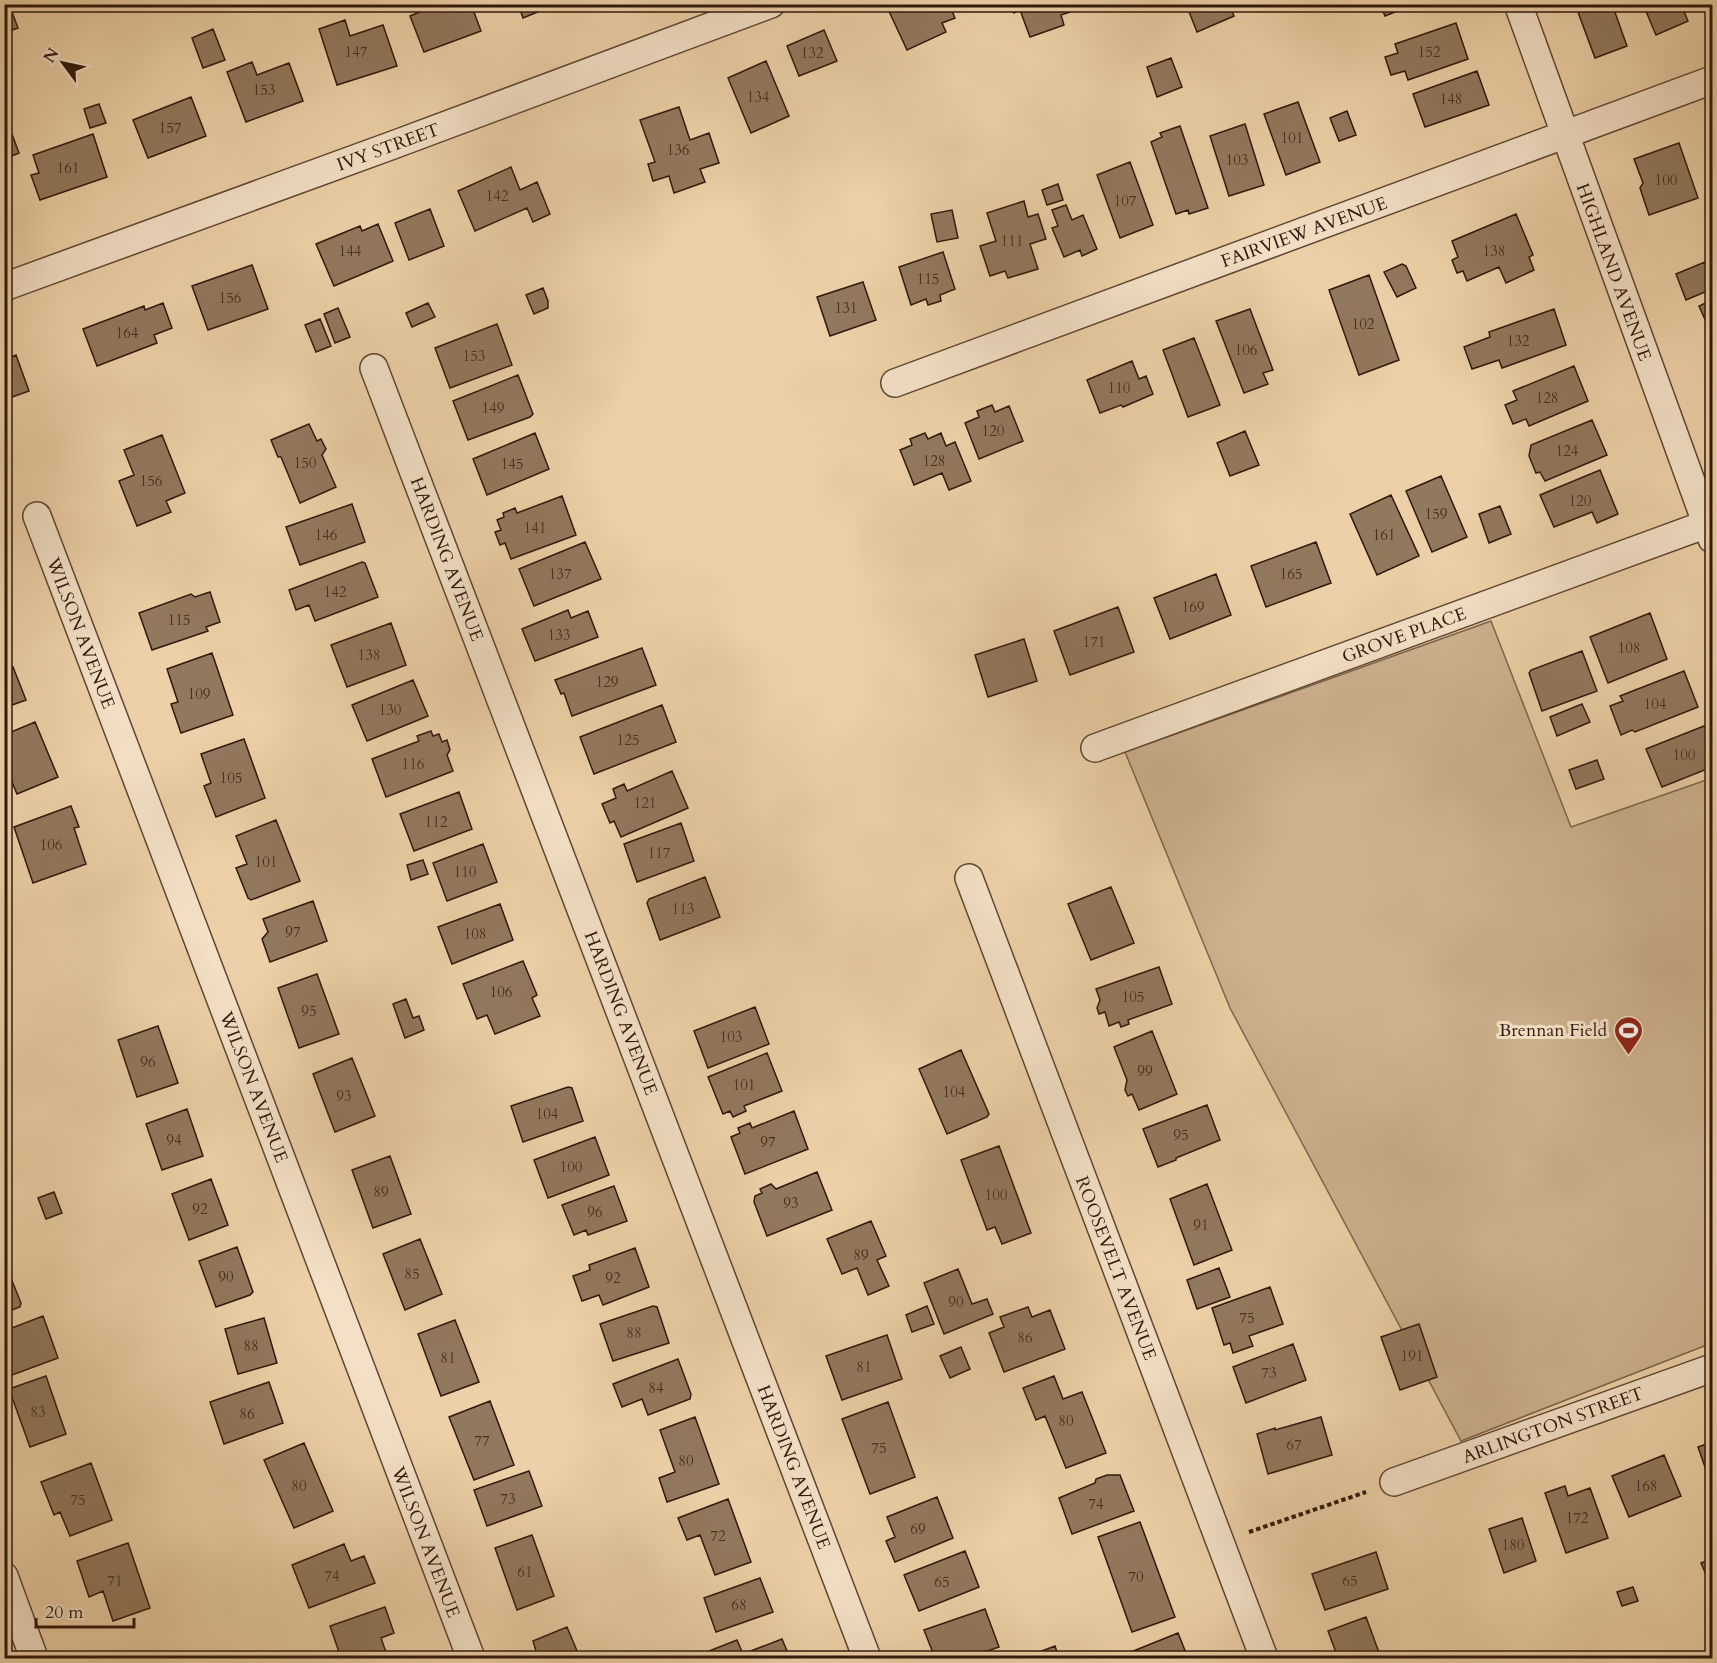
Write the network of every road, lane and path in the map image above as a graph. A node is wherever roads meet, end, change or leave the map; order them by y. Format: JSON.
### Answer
{"nodes":[{"id":1,"x":771,"y":4,"type":"edge"},
{"id":2,"x":1518,"y":4,"type":"edge"},
{"id":3,"x":1713,"y":80,"type":"edge"},
{"id":4,"x":1564,"y":135,"type":"junction"},
{"id":5,"x":4,"y":286,"type":"edge"},
{"id":6,"x":375,"y":368,"type":"dead end"},
{"id":7,"x":895,"y":383,"type":"dead end"},
{"id":8,"x":37,"y":516,"type":"dead end"},
{"id":9,"x":1711,"y":529,"type":"edge"},
{"id":10,"x":1095,"y":747,"type":"dead end"},
{"id":11,"x":969,"y":878,"type":"dead end"},
{"id":12,"x":1713,"y":1368,"type":"edge"},
{"id":13,"x":1394,"y":1482,"type":"joint"},
{"id":14,"x":1220,"y":1542,"type":"junction"},
{"id":15,"x":4,"y":1576,"type":"edge"},
{"id":16,"x":34,"y":1659,"type":"edge"},
{"id":17,"x":471,"y":1659,"type":"edge"},
{"id":18,"x":867,"y":1659,"type":"edge"},
{"id":19,"x":1263,"y":1659,"type":"edge"}],
"edges":[{"from":1,"to":5,"type":"street","name":"IVY STREET"},
{"from":2,"to":4,"type":"street","name":"HIGHLAND AVENUE"},
{"from":3,"to":4,"type":"street","name":"FAIRVIEW AVENUE"},
{"from":4,"to":7,"type":"street","name":"FAIRVIEW AVENUE"},
{"from":4,"to":9,"type":"street","name":"HIGHLAND AVENUE"},
{"from":6,"to":18,"type":"street","name":"HARDING AVENUE"},
{"from":8,"to":17,"type":"street","name":"WILSON AVENUE"},
{"from":9,"to":10,"type":"street","name":"GROVE PLACE"},
{"from":11,"to":14,"type":"street","name":"ROOSEVELT AVENUE"},
{"from":12,"to":13,"type":"street","name":"ARLINGTON STREET"},
{"from":13,"to":14,"type":"path"},
{"from":14,"to":19,"type":"street","name":"ROOSEVELT AVENUE"},
{"from":15,"to":16,"type":"street"}]}
